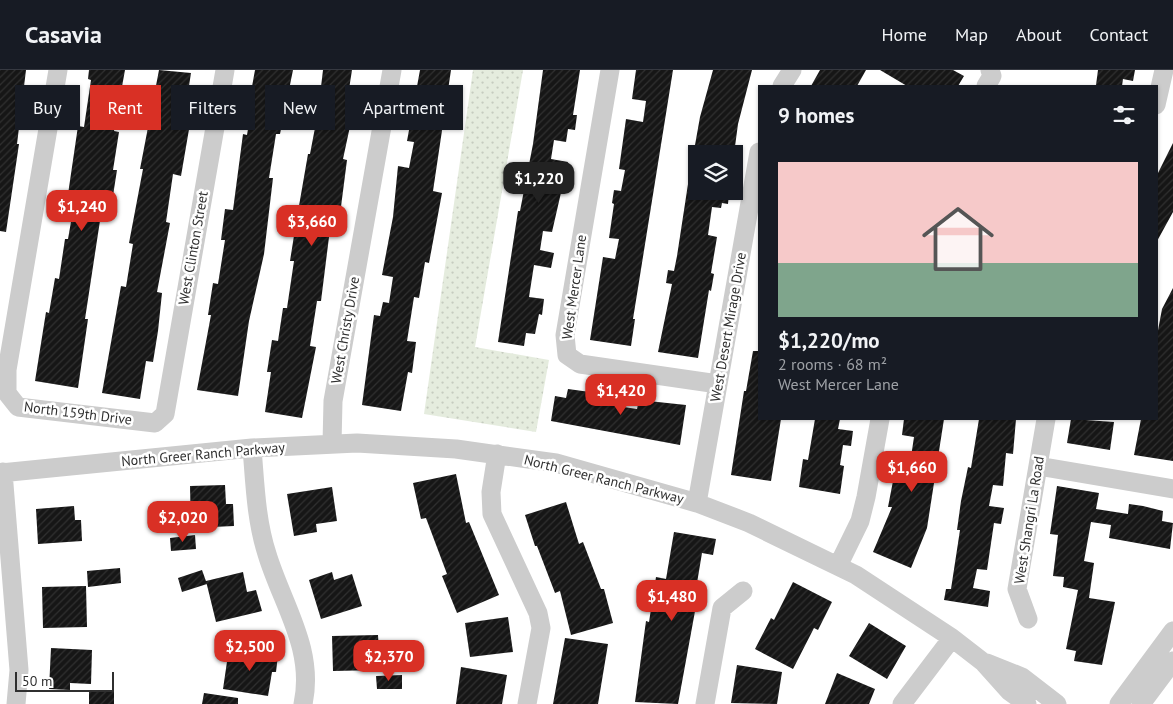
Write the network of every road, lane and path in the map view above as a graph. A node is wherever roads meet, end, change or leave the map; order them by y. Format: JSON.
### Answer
{"nodes":[{"id":1,"x":58,"y":70,"type":"edge"},
{"id":2,"x":225,"y":70,"type":"edge"},
{"id":3,"x":392,"y":70,"type":"edge"},
{"id":4,"x":610,"y":70,"type":"edge"},
{"id":5,"x":792,"y":70,"type":"edge"},
{"id":6,"x":1164,"y":70,"type":"edge"},
{"id":7,"x":783,"y":85,"type":"edge"},
{"id":8,"x":1158,"y":96,"type":"edge"},
{"id":9,"x":758,"y":158,"type":"edge"},
{"id":10,"x":718,"y":384,"type":"junction"},
{"id":11,"x":880,"y":420,"type":"edge"},
{"id":12,"x":1046,"y":420,"type":"edge"},
{"id":13,"x":155,"y":423,"type":"joint"},
{"id":14,"x":332,"y":444,"type":"junction"},
{"id":15,"x":252,"y":448,"type":"junction"},
{"id":16,"x":497,"y":454,"type":"junction"},
{"id":17,"x":1038,"y":466,"type":"junction"},
{"id":18,"x":1,"y":472,"type":"edge"},
{"id":19,"x":1173,"y":489,"type":"edge"},
{"id":20,"x":697,"y":503,"type":"junction"},
{"id":21,"x":838,"y":566,"type":"junction"},
{"id":22,"x":742,"y":591,"type":"dead end"},
{"id":23,"x":1028,"y":619,"type":"dead end"},
{"id":24,"x":1173,"y":631,"type":"edge"},
{"id":25,"x":952,"y":638,"type":"junction"},
{"id":26,"x":983,"y":662,"type":"junction"},
{"id":27,"x":1173,"y":662,"type":"edge"},
{"id":28,"x":16,"y":704,"type":"edge"},
{"id":29,"x":303,"y":704,"type":"edge"},
{"id":30,"x":527,"y":704,"type":"edge"},
{"id":31,"x":705,"y":704,"type":"edge"},
{"id":32,"x":902,"y":704,"type":"edge"},
{"id":33,"x":1027,"y":704,"type":"edge"},
{"id":34,"x":1057,"y":704,"type":"edge"},
{"id":35,"x":1119,"y":704,"type":"edge"},
{"id":36,"x":1141,"y":704,"type":"edge"}],
"edges":[{"from":1,"to":13,"type":"street","name":"North 159th Drive"},
{"from":2,"to":13,"type":"street","name":"West Clinton Street"},
{"from":3,"to":14,"type":"street","name":"West Christy Drive"},
{"from":4,"to":10,"type":"street","name":"West Mercer Lane"},
{"from":5,"to":7,"type":"street"},
{"from":6,"to":8,"type":"street"},
{"from":9,"to":10,"type":"street","name":"West Desert Mirage Drive"},
{"from":10,"to":20,"type":"street","name":"West Desert Mirage Drive"},
{"from":11,"to":21,"type":"street"},
{"from":12,"to":17,"type":"street","name":"West Shangri La Road"},
{"from":14,"to":15,"type":"street","name":"North Greer Ranch Parkway"},
{"from":14,"to":16,"type":"street","name":"North Greer Ranch Parkway"},
{"from":15,"to":18,"type":"street","name":"North Greer Ranch Parkway"},
{"from":15,"to":29,"type":"street"},
{"from":16,"to":20,"type":"street","name":"North Greer Ranch Parkway"},
{"from":16,"to":30,"type":"street"},
{"from":17,"to":19,"type":"street"},
{"from":17,"to":23,"type":"street","name":"West Shangri La Road"},
{"from":18,"to":28,"type":"street"},
{"from":20,"to":21,"type":"street","name":"North Greer Ranch Parkway"},
{"from":21,"to":25,"type":"street","name":"North Greer Ranch Parkway"},
{"from":22,"to":31,"type":"street"},
{"from":24,"to":35,"type":"street"},
{"from":25,"to":26,"type":"street","name":"North Greer Ranch Parkway"},
{"from":25,"to":32,"type":"street"},
{"from":26,"to":33,"type":"street","name":"North Greer Ranch Parkway"},
{"from":26,"to":34,"type":"street","name":"North Greer Ranch Parkway"},
{"from":27,"to":36,"type":"street"}]}
